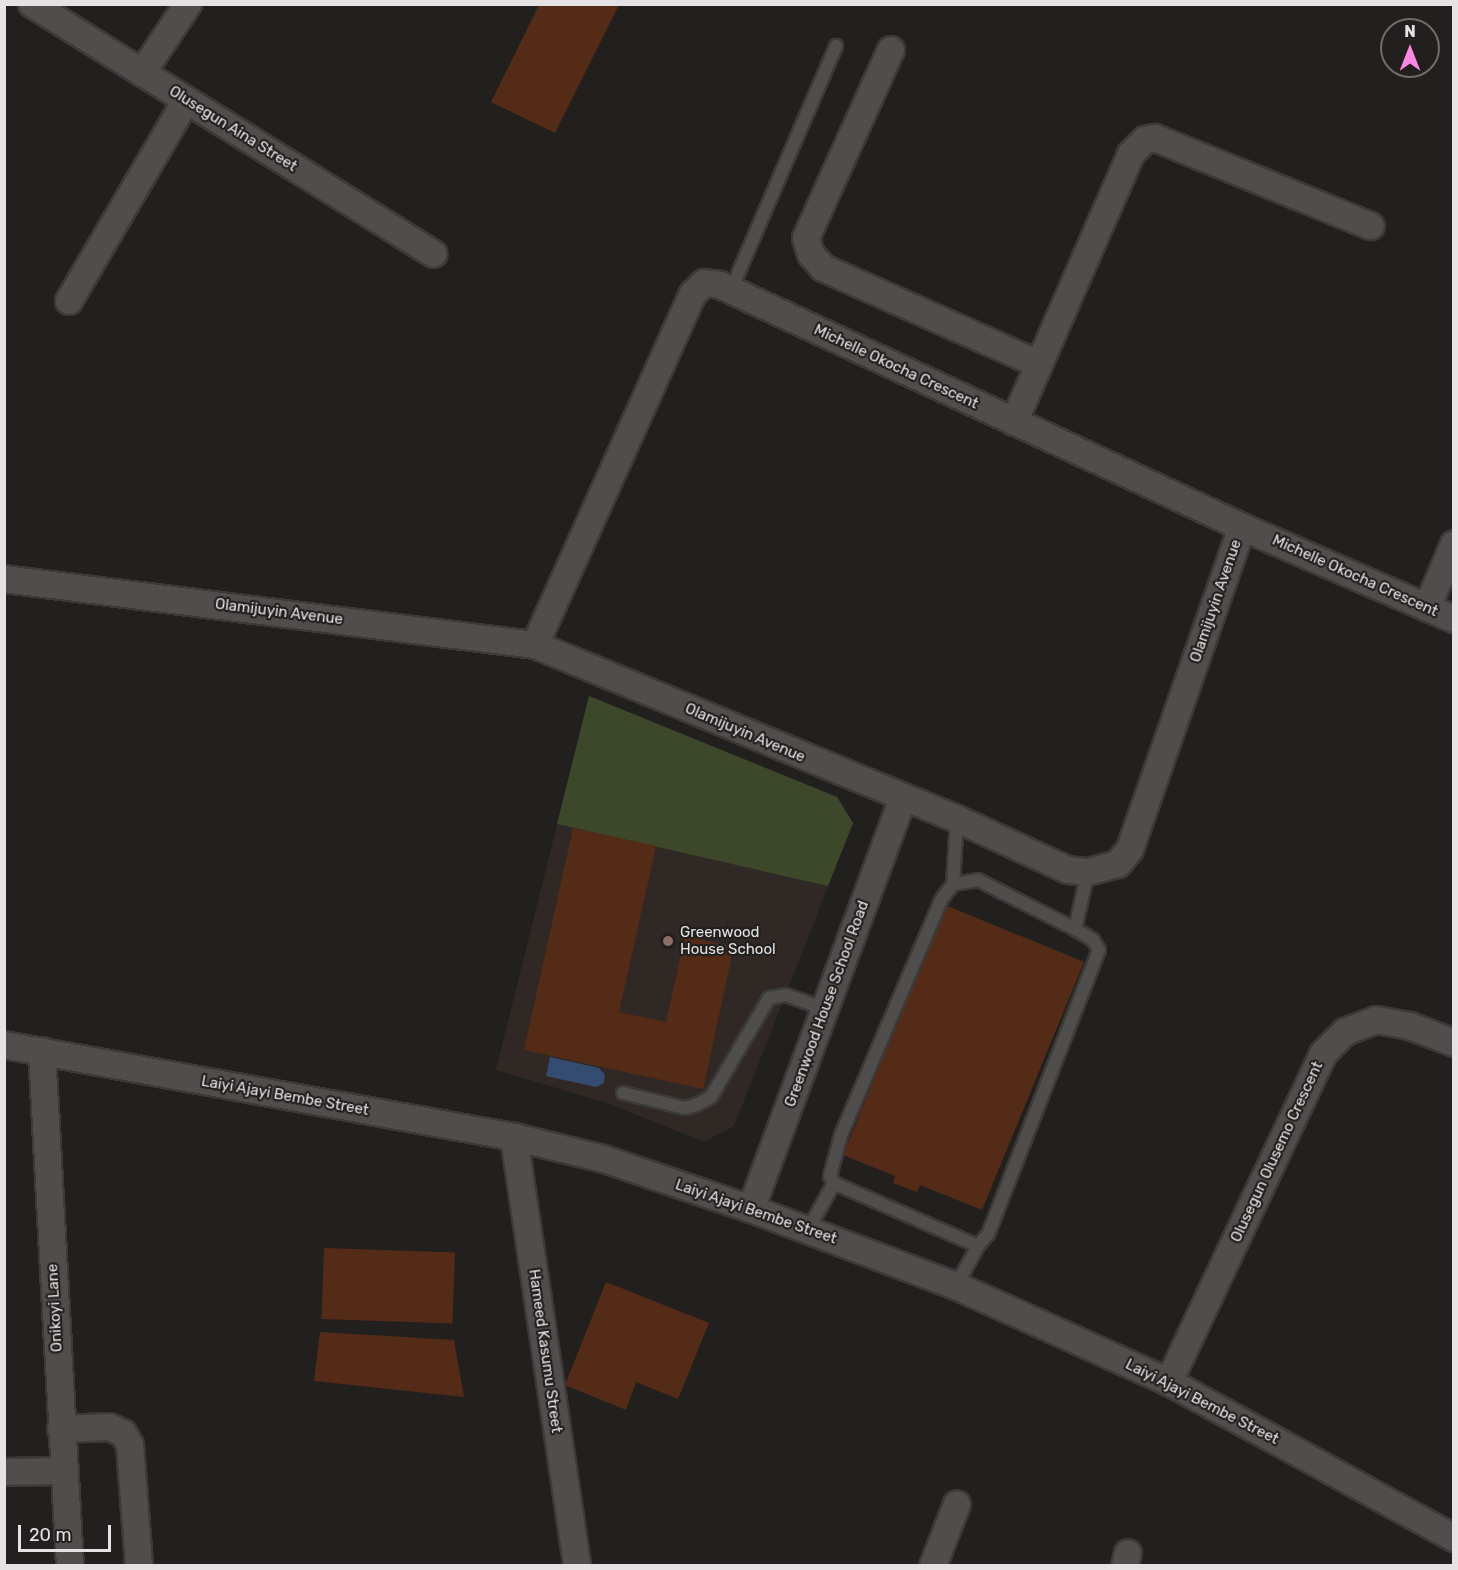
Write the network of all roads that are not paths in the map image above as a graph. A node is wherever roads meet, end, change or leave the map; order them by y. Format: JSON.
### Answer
{"nodes":[{"id":1,"x":32,"y":4,"type":"edge"},
{"id":2,"x":188,"y":4,"type":"edge"},
{"id":3,"x":59,"y":11,"type":"edge"},
{"id":4,"x":836,"y":46,"type":"dead end"},
{"id":5,"x":891,"y":50,"type":"dead end"},
{"id":6,"x":142,"y":73,"type":"junction"},
{"id":7,"x":186,"y":101,"type":"junction"},
{"id":8,"x":1371,"y":226,"type":"dead end"},
{"id":9,"x":433,"y":254,"type":"dead end"},
{"id":10,"x":731,"y":290,"type":"junction"},
{"id":11,"x":69,"y":301,"type":"dead end"},
{"id":12,"x":1039,"y":364,"type":"junction"},
{"id":13,"x":1014,"y":422,"type":"junction"},
{"id":14,"x":1242,"y":527,"type":"junction"},
{"id":15,"x":1454,"y":544,"type":"edge"},
{"id":16,"x":4,"y":579,"type":"edge"},
{"id":17,"x":1427,"y":608,"type":"junction"},
{"id":18,"x":1454,"y":619,"type":"edge"},
{"id":19,"x":535,"y":645,"type":"junction"},
{"id":20,"x":903,"y":799,"type":"junction"},
{"id":21,"x":957,"y":819,"type":"junction"},
{"id":22,"x":1089,"y":873,"type":"junction"},
{"id":23,"x":953,"y":884,"type":"junction"},
{"id":24,"x":1075,"y":929,"type":"junction"},
{"id":25,"x":825,"y":1009,"type":"junction"},
{"id":26,"x":1454,"y":1043,"type":"edge"},
{"id":27,"x":4,"y":1045,"type":"edge"},
{"id":28,"x":42,"y":1051,"type":"junction"},
{"id":29,"x":622,"y":1093,"type":"dead end"},
{"id":30,"x":514,"y":1137,"type":"junction"},
{"id":31,"x":834,"y":1182,"type":"junction"},
{"id":32,"x":751,"y":1209,"type":"junction"},
{"id":33,"x":808,"y":1230,"type":"junction"},
{"id":34,"x":978,"y":1246,"type":"junction"},
{"id":35,"x":956,"y":1286,"type":"junction"},
{"id":36,"x":1170,"y":1382,"type":"junction"},
{"id":37,"x":61,"y":1429,"type":"junction"},
{"id":38,"x":63,"y":1471,"type":"junction"},
{"id":39,"x":4,"y":1472,"type":"edge"},
{"id":40,"x":957,"y":1504,"type":"dead end"},
{"id":41,"x":1454,"y":1538,"type":"edge"},
{"id":42,"x":70,"y":1566,"type":"edge"},
{"id":43,"x":140,"y":1566,"type":"edge"},
{"id":44,"x":577,"y":1566,"type":"edge"},
{"id":45,"x":933,"y":1566,"type":"edge"}],
"edges":[{"from":1,"to":3,"type":"street","name":"Olusegun Aina Street"},
{"from":2,"to":6,"type":"street"},
{"from":3,"to":6,"type":"street","name":"Olusegun Aina Street"},
{"from":4,"to":10,"type":"lane"},
{"from":5,"to":12,"type":"street"},
{"from":6,"to":7,"type":"street","name":"Olusegun Aina Street"},
{"from":7,"to":9,"type":"street","name":"Olusegun Aina Street"},
{"from":7,"to":11,"type":"street"},
{"from":8,"to":12,"type":"street"},
{"from":10,"to":13,"type":"street","name":"Michelle Okocha Crescent"},
{"from":10,"to":19,"type":"street","name":"Michelle Okocha Crescent"},
{"from":12,"to":13,"type":"street"},
{"from":13,"to":14,"type":"street","name":"Michelle Okocha Crescent"},
{"from":14,"to":17,"type":"street","name":"Michelle Okocha Crescent"},
{"from":14,"to":22,"type":"street","name":"Olamijuyin Avenue"},
{"from":15,"to":17,"type":"street"},
{"from":16,"to":19,"type":"street","name":"Olamijuyin Avenue"},
{"from":17,"to":18,"type":"street","name":"Michelle Okocha Crescent"},
{"from":19,"to":20,"type":"street","name":"Olamijuyin Avenue"},
{"from":20,"to":21,"type":"street","name":"Olamijuyin Avenue"},
{"from":20,"to":25,"type":"street","name":"Greenwood House School Road"},
{"from":21,"to":22,"type":"street","name":"Olamijuyin Avenue"},
{"from":21,"to":23,"type":"lane"},
{"from":22,"to":24,"type":"lane"},
{"from":23,"to":24,"type":"lane"},
{"from":23,"to":31,"type":"lane"},
{"from":24,"to":34,"type":"lane"},
{"from":25,"to":29,"type":"lane"},
{"from":25,"to":32,"type":"street","name":"Greenwood House School Road"},
{"from":26,"to":36,"type":"street","name":"Olusegun Olusemo Crescent"},
{"from":27,"to":28,"type":"street","name":"Laiyi Ajayi Bembe Street"},
{"from":28,"to":30,"type":"street","name":"Laiyi Ajayi Bembe Street"},
{"from":28,"to":37,"type":"street","name":"Onikoyi Lane"},
{"from":30,"to":32,"type":"street","name":"Laiyi Ajayi Bembe Street"},
{"from":30,"to":44,"type":"street","name":"Hameed Kasumu Street"},
{"from":31,"to":33,"type":"lane"},
{"from":31,"to":34,"type":"lane"},
{"from":32,"to":33,"type":"street","name":"Laiyi Ajayi Bembe Street"},
{"from":33,"to":35,"type":"street","name":"Laiyi Ajayi Bembe Street"},
{"from":34,"to":35,"type":"lane"},
{"from":35,"to":36,"type":"street","name":"Laiyi Ajayi Bembe Street"},
{"from":36,"to":41,"type":"street","name":"Laiyi Ajayi Bembe Street"},
{"from":37,"to":38,"type":"street","name":"Onikoyi Lane"},
{"from":37,"to":43,"type":"street"},
{"from":38,"to":39,"type":"street"},
{"from":38,"to":42,"type":"street","name":"Onikoyi Lane"},
{"from":40,"to":45,"type":"street"}]}
